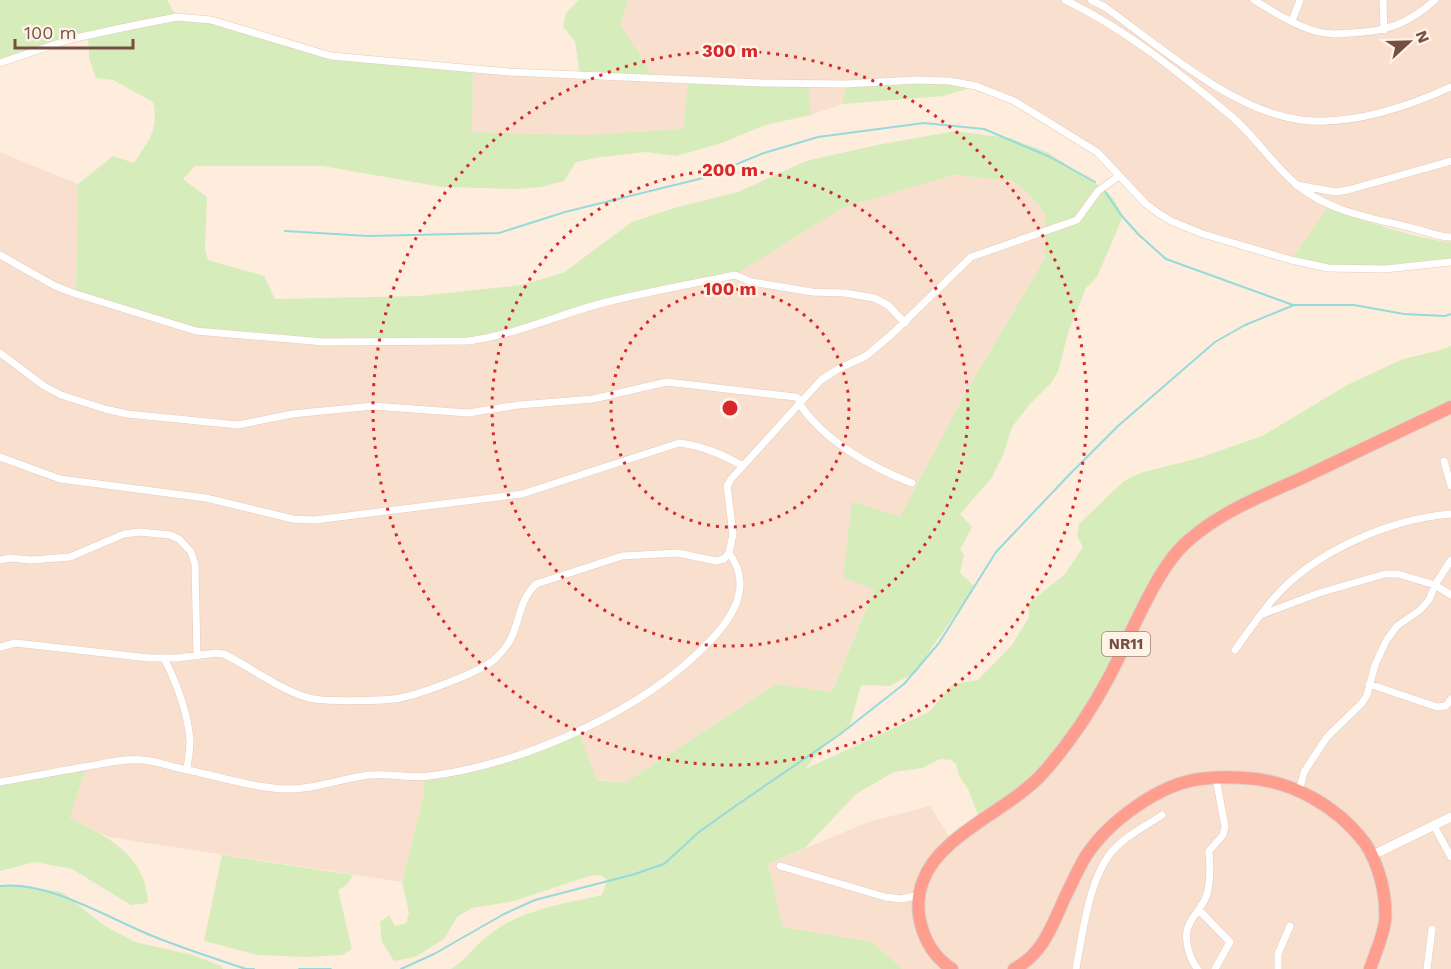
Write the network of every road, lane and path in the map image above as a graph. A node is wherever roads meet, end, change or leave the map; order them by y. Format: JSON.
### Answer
{"nodes":[{"id":1,"x":1065,"y":0,"type":"edge"},
{"id":2,"x":1090,"y":0,"type":"edge"},
{"id":3,"x":1254,"y":0,"type":"edge"},
{"id":4,"x":1300,"y":0,"type":"edge"},
{"id":5,"x":1383,"y":0,"type":"edge"},
{"id":6,"x":1435,"y":0,"type":"edge"},
{"id":7,"x":1088,"y":11,"type":"junction"},
{"id":8,"x":1292,"y":21,"type":"junction"},
{"id":9,"x":1384,"y":30,"type":"junction"},
{"id":10,"x":0,"y":63,"type":"edge"},
{"id":11,"x":1451,"y":87,"type":"edge"},
{"id":12,"x":1451,"y":161,"type":"edge"},
{"id":13,"x":1119,"y":176,"type":"junction"},
{"id":14,"x":1296,"y":185,"type":"junction"},
{"id":15,"x":1451,"y":237,"type":"edge"},
{"id":16,"x":0,"y":255,"type":"edge"},
{"id":17,"x":1451,"y":262,"type":"edge"},
{"id":18,"x":904,"y":323,"type":"junction"},
{"id":19,"x":0,"y":353,"type":"edge"},
{"id":20,"x":800,"y":402,"type":"junction"},
{"id":21,"x":1451,"y":407,"type":"edge"},
{"id":22,"x":0,"y":457,"type":"edge"},
{"id":23,"x":1444,"y":461,"type":"dead end"},
{"id":24,"x":742,"y":466,"type":"junction"},
{"id":25,"x":912,"y":483,"type":"dead end"},
{"id":26,"x":1451,"y":486,"type":"edge"},
{"id":27,"x":1451,"y":514,"type":"edge"},
{"id":28,"x":729,"y":554,"type":"junction"},
{"id":29,"x":0,"y":560,"type":"edge"},
{"id":30,"x":1451,"y":560,"type":"edge"},
{"id":31,"x":1435,"y":585,"type":"junction"},
{"id":32,"x":1451,"y":595,"type":"edge"},
{"id":33,"x":1263,"y":614,"type":"junction"},
{"id":34,"x":0,"y":647,"type":"edge"},
{"id":35,"x":1235,"y":650,"type":"dead end"},
{"id":36,"x":197,"y":656,"type":"junction"},
{"id":37,"x":164,"y":658,"type":"junction"},
{"id":38,"x":1369,"y":684,"type":"junction"},
{"id":39,"x":1451,"y":699,"type":"edge"},
{"id":40,"x":187,"y":769,"type":"junction"},
{"id":41,"x":1216,"y":778,"type":"junction"},
{"id":42,"x":0,"y":782,"type":"edge"},
{"id":43,"x":1299,"y":792,"type":"junction"},
{"id":44,"x":1162,"y":815,"type":"dead end"},
{"id":45,"x":1451,"y":817,"type":"edge"},
{"id":46,"x":1434,"y":826,"type":"junction"},
{"id":47,"x":1373,"y":855,"type":"junction"},
{"id":48,"x":1451,"y":857,"type":"edge"},
{"id":49,"x":780,"y":866,"type":"dead end"},
{"id":50,"x":920,"y":895,"type":"junction"},
{"id":51,"x":1198,"y":910,"type":"junction"},
{"id":52,"x":1290,"y":926,"type":"dead end"},
{"id":53,"x":1432,"y":929,"type":"dead end"},
{"id":54,"x":952,"y":969,"type":"edge"},
{"id":55,"x":1014,"y":969,"type":"edge"},
{"id":56,"x":1076,"y":969,"type":"edge"},
{"id":57,"x":1198,"y":969,"type":"edge"},
{"id":58,"x":1215,"y":969,"type":"edge"},
{"id":59,"x":1278,"y":969,"type":"edge"},
{"id":60,"x":1370,"y":969,"type":"edge"},
{"id":61,"x":1427,"y":969,"type":"edge"}],
"edges":[{"from":1,"to":7,"type":"street"},
{"from":2,"to":7,"type":"street"},
{"from":2,"to":11,"type":"street"},
{"from":3,"to":8,"type":"street"},
{"from":4,"to":8,"type":"street"},
{"from":5,"to":9,"type":"street"},
{"from":6,"to":9,"type":"street"},
{"from":7,"to":14,"type":"street"},
{"from":8,"to":9,"type":"street"},
{"from":10,"to":13,"type":"street"},
{"from":12,"to":14,"type":"street"},
{"from":13,"to":17,"type":"street"},
{"from":13,"to":18,"type":"street"},
{"from":14,"to":15,"type":"street"},
{"from":16,"to":18,"type":"street"},
{"from":18,"to":20,"type":"street"},
{"from":19,"to":20,"type":"street"},
{"from":20,"to":24,"type":"street"},
{"from":20,"to":25,"type":"street"},
{"from":21,"to":50,"type":"highway","number":"NR11"},
{"from":22,"to":24,"type":"street"},
{"from":23,"to":26,"type":"street"},
{"from":24,"to":28,"type":"street"},
{"from":27,"to":33,"type":"street"},
{"from":28,"to":36,"type":"street"},
{"from":28,"to":40,"type":"street"},
{"from":29,"to":36,"type":"street"},
{"from":30,"to":31,"type":"street"},
{"from":31,"to":32,"type":"street"},
{"from":31,"to":33,"type":"street"},
{"from":31,"to":38,"type":"street"},
{"from":33,"to":35,"type":"street"},
{"from":34,"to":37,"type":"street"},
{"from":36,"to":37,"type":"street"},
{"from":37,"to":40,"type":"street"},
{"from":38,"to":39,"type":"street"},
{"from":38,"to":43,"type":"street"},
{"from":40,"to":42,"type":"street"},
{"from":41,"to":43,"type":"highway"},
{"from":41,"to":51,"type":"street"},
{"from":41,"to":55,"type":"highway"},
{"from":43,"to":47,"type":"highway"},
{"from":44,"to":56,"type":"street"},
{"from":45,"to":46,"type":"street"},
{"from":46,"to":47,"type":"street"},
{"from":46,"to":48,"type":"street"},
{"from":47,"to":60,"type":"highway"},
{"from":49,"to":50,"type":"street"},
{"from":50,"to":54,"type":"highway","number":"NR11"},
{"from":51,"to":57,"type":"street"},
{"from":51,"to":58,"type":"street"},
{"from":52,"to":59,"type":"street"},
{"from":53,"to":61,"type":"street"}]}
